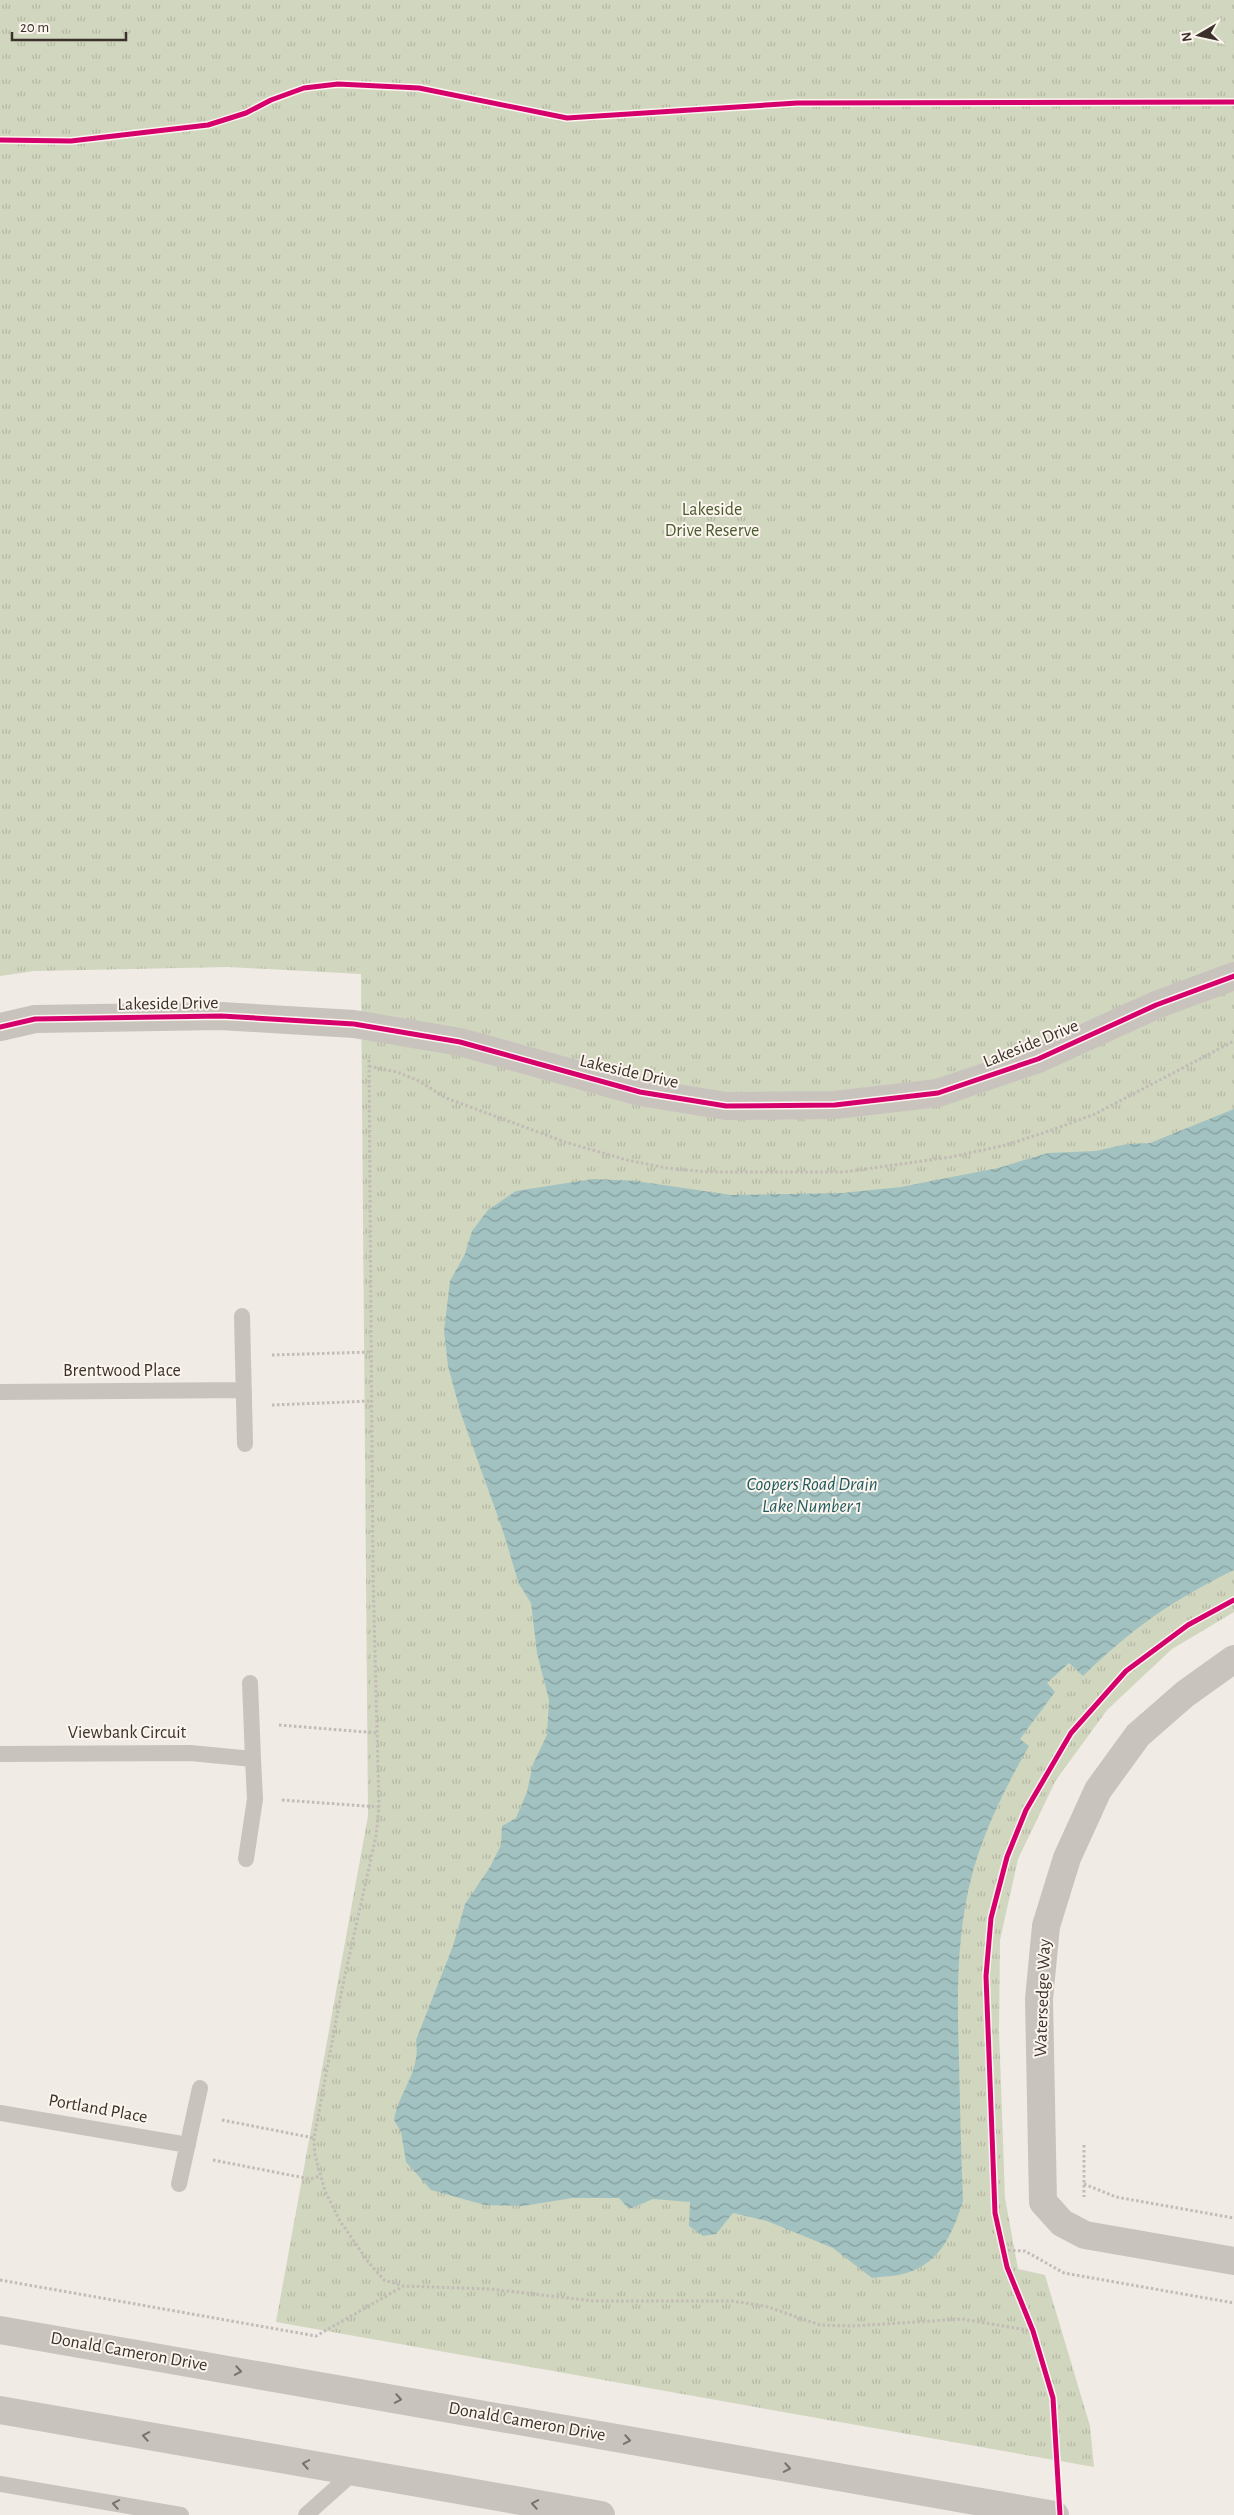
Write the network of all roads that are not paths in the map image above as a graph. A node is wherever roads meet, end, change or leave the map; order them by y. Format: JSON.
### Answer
{"nodes":[{"id":1,"x":1234,"y":976,"type":"edge"},
{"id":2,"x":0,"y":1027,"type":"edge"},
{"id":3,"x":242,"y":1316,"type":"dead end"},
{"id":4,"x":244,"y":1390,"type":"junction"},
{"id":5,"x":0,"y":1392,"type":"edge"},
{"id":6,"x":245,"y":1444,"type":"dead end"},
{"id":7,"x":1234,"y":1658,"type":"edge"},
{"id":8,"x":250,"y":1683,"type":"dead end"},
{"id":9,"x":0,"y":1754,"type":"edge"},
{"id":10,"x":253,"y":1759,"type":"junction"},
{"id":11,"x":246,"y":1859,"type":"dead end"},
{"id":12,"x":200,"y":2088,"type":"dead end"},
{"id":13,"x":0,"y":2113,"type":"edge"},
{"id":14,"x":187,"y":2150,"type":"junction"},
{"id":15,"x":180,"y":2184,"type":"dead end"},
{"id":16,"x":1234,"y":2261,"type":"edge"},
{"id":17,"x":0,"y":2330,"type":"edge"},
{"id":18,"x":0,"y":2410,"type":"edge"},
{"id":19,"x":354,"y":2472,"type":"junction"},
{"id":20,"x":0,"y":2484,"type":"edge"},
{"id":21,"x":181,"y":2515,"type":"edge"},
{"id":22,"x":306,"y":2515,"type":"edge"},
{"id":23,"x":601,"y":2515,"type":"edge"},
{"id":24,"x":1055,"y":2515,"type":"edge"}],
"edges":[{"from":1,"to":2,"type":"street","name":"Lakeside Drive"},
{"from":3,"to":4,"type":"lane"},
{"from":4,"to":5,"type":"lane","name":"Brentwood Place"},
{"from":4,"to":6,"type":"lane"},
{"from":7,"to":16,"type":"street","name":"Watersedge Way"},
{"from":8,"to":10,"type":"lane"},
{"from":9,"to":10,"type":"lane","name":"Viewbank Circuit"},
{"from":10,"to":11,"type":"lane"},
{"from":12,"to":14,"type":"lane"},
{"from":13,"to":14,"type":"lane","name":"Portland Place"},
{"from":14,"to":15,"type":"lane"},
{"from":17,"to":24,"type":"street","name":"Donald Cameron Drive","one_way":true},
{"from":19,"to":18,"type":"street","one_way":true},
{"from":19,"to":22,"type":"lane"},
{"from":23,"to":19,"type":"street","one_way":true},
{"from":21,"to":20,"type":"lane","one_way":true}]}
